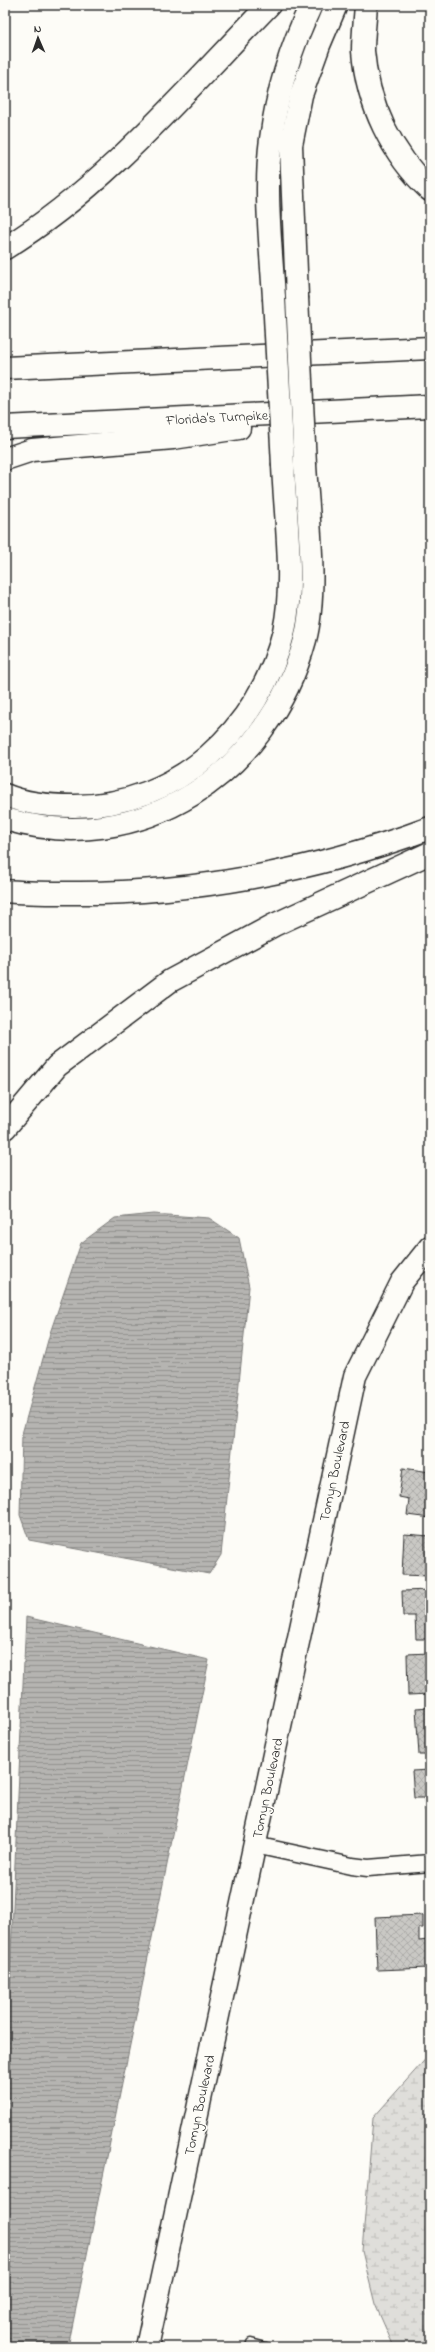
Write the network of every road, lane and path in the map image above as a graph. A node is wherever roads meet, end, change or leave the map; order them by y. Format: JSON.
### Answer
{"nodes":[{"id":1,"x":269,"y":5,"type":"edge"},
{"id":2,"x":311,"y":5,"type":"edge"},
{"id":3,"x":336,"y":5,"type":"edge"},
{"id":4,"x":366,"y":5,"type":"edge"},
{"id":5,"x":430,"y":190,"type":"edge"},
{"id":6,"x":5,"y":248,"type":"edge"},
{"id":7,"x":430,"y":348,"type":"edge"},
{"id":8,"x":5,"y":368,"type":"edge"},
{"id":9,"x":430,"y":406,"type":"edge"},
{"id":10,"x":370,"y":409,"type":"junction"},
{"id":11,"x":5,"y":427,"type":"edge"},
{"id":12,"x":5,"y":459,"type":"edge"},
{"id":13,"x":5,"y":795,"type":"edge"},
{"id":14,"x":5,"y":819,"type":"edge"},
{"id":15,"x":430,"y":828,"type":"edge"},
{"id":16,"x":430,"y":853,"type":"edge"},
{"id":17,"x":5,"y":890,"type":"edge"},
{"id":18,"x":5,"y":1128,"type":"edge"},
{"id":19,"x":430,"y":1247,"type":"edge"},
{"id":20,"x":254,"y":1845,"type":"junction"},
{"id":21,"x":430,"y":1863,"type":"edge"},
{"id":22,"x":148,"y":2347,"type":"edge"},
{"id":23,"x":250,"y":2347,"type":"edge"},
{"id":24,"x":266,"y":2347,"type":"edge"}],
"edges":[{"from":1,"to":6,"type":"main road"},
{"from":2,"to":13,"type":"main road","bridge":true},
{"from":3,"to":14,"type":"main road","bridge":true},
{"from":4,"to":5,"type":"main road"},
{"from":7,"to":8,"type":"main road"},
{"from":9,"to":10,"type":"main road","name":"Florida's Turnpike"},
{"from":10,"to":11,"type":"main road","name":"Florida's Turnpike"},
{"from":10,"to":12,"type":"main road"},
{"from":15,"to":17,"type":"main road"},
{"from":16,"to":18,"type":"main road"},
{"from":19,"to":20,"type":"main road","name":"Tomyn Boulevard"},
{"from":20,"to":21,"type":"street"},
{"from":20,"to":22,"type":"main road","name":"Tomyn Boulevard"},
{"from":23,"to":24,"type":"lane"}]}
